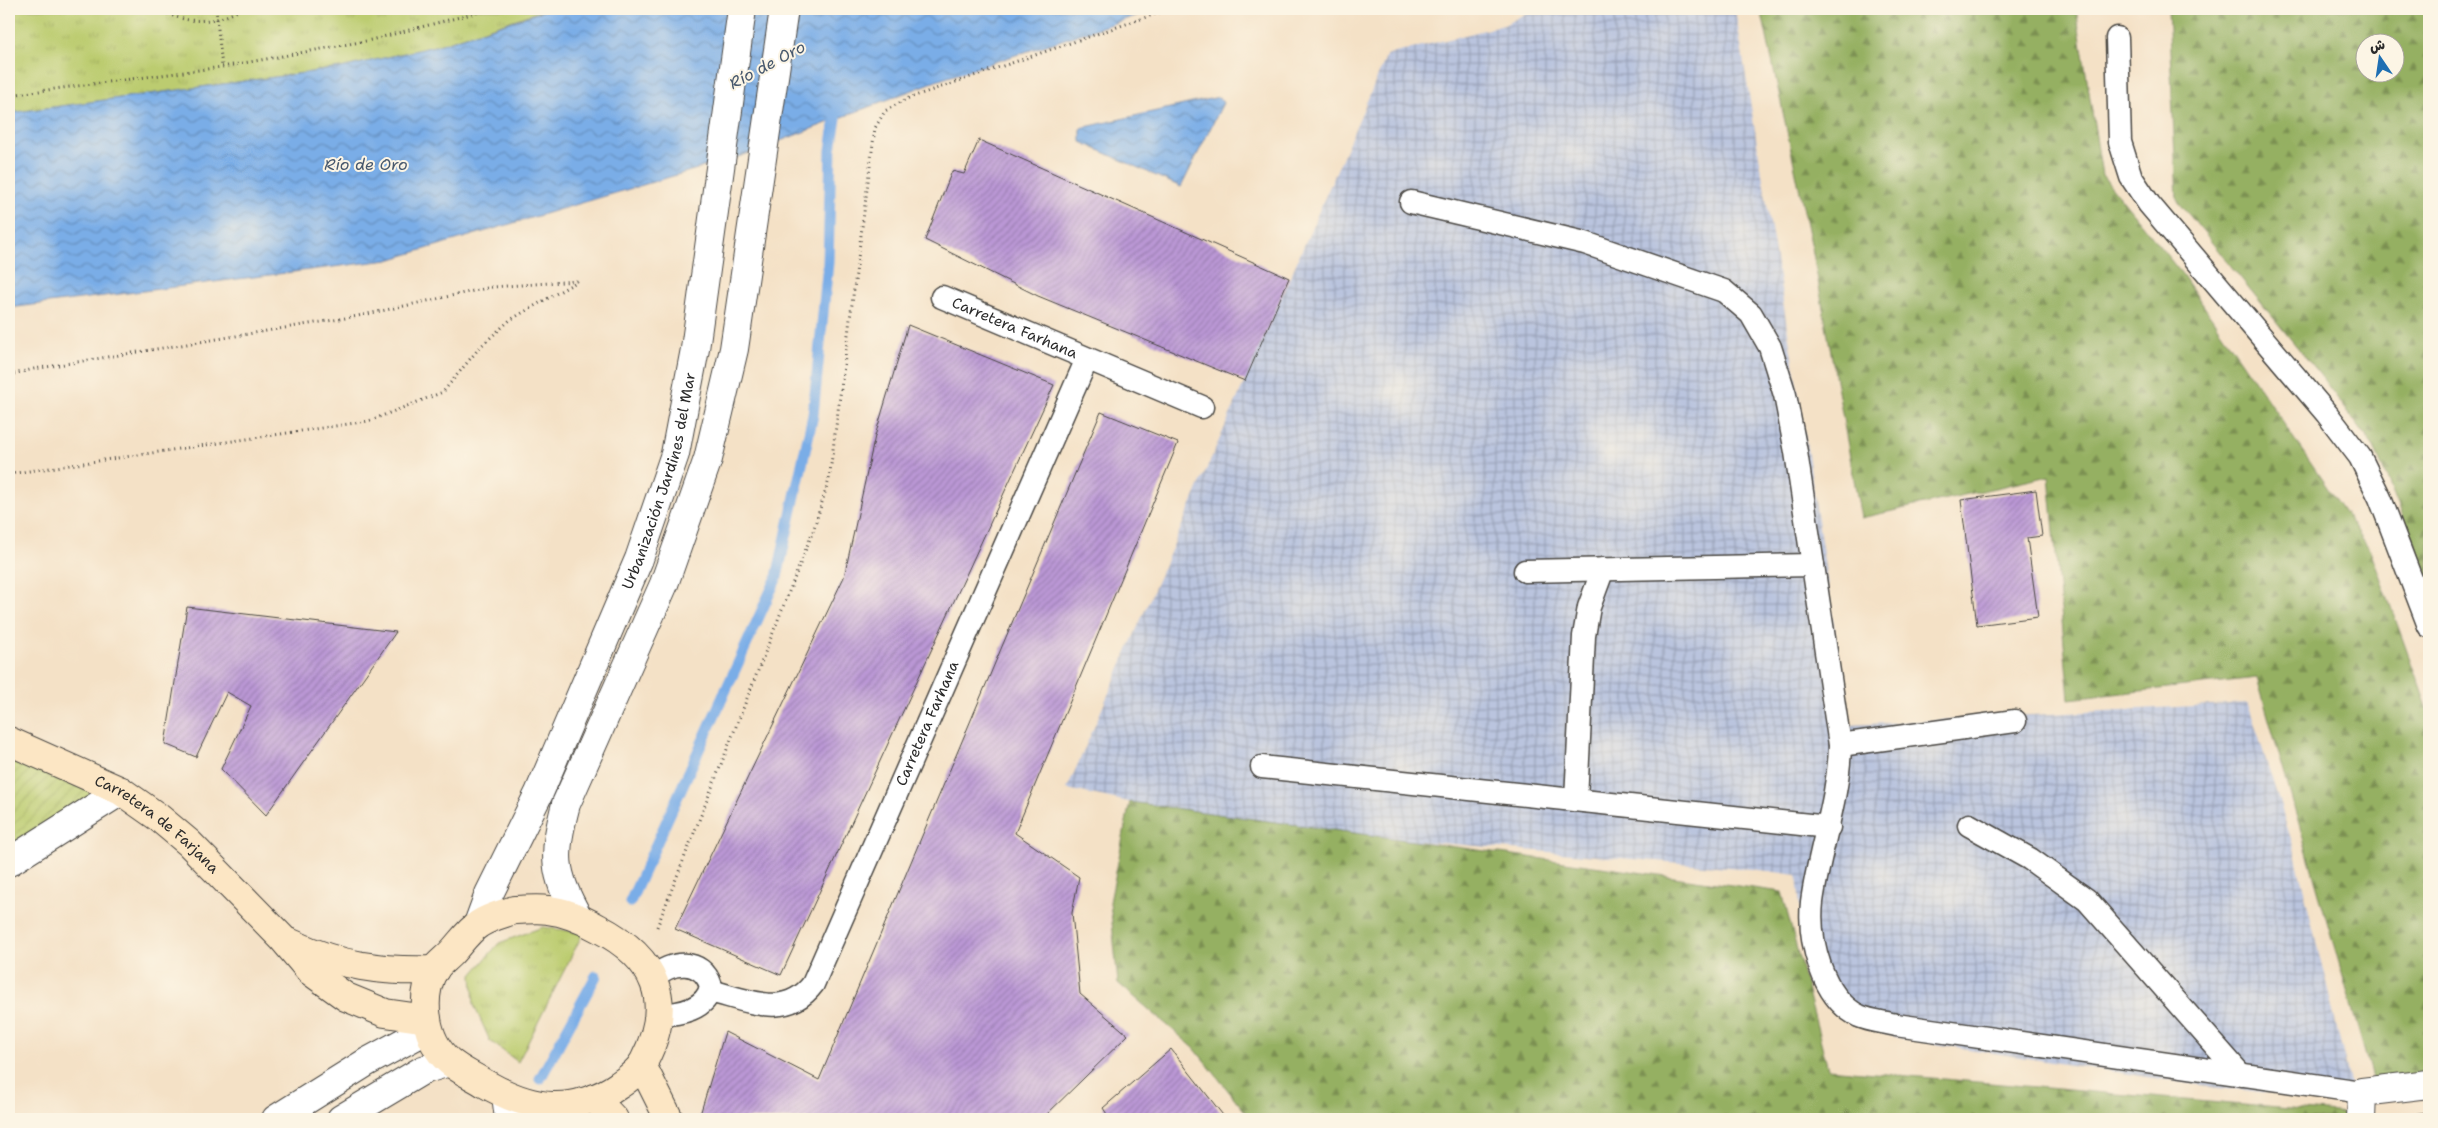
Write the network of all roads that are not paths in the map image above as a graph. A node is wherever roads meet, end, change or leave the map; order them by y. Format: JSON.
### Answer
{"nodes":[{"id":1,"x":742,"y":9,"type":"edge"},
{"id":2,"x":784,"y":9,"type":"edge"},
{"id":3,"x":2117,"y":38,"type":"dead end"},
{"id":4,"x":1411,"y":202,"type":"dead end"},
{"id":5,"x":942,"y":297,"type":"dead end"},
{"id":6,"x":1087,"y":359,"type":"junction"},
{"id":7,"x":1202,"y":407,"type":"dead end"},
{"id":8,"x":1813,"y":565,"type":"junction"},
{"id":9,"x":1603,"y":569,"type":"junction"},
{"id":10,"x":1525,"y":571,"type":"dead end"},
{"id":11,"x":2429,"y":626,"type":"edge"},
{"id":12,"x":2015,"y":721,"type":"dead end"},
{"id":13,"x":9,"y":741,"type":"edge"},
{"id":14,"x":1840,"y":745,"type":"junction"},
{"id":15,"x":1262,"y":767,"type":"dead end"},
{"id":16,"x":121,"y":790,"type":"junction"},
{"id":17,"x":1576,"y":800,"type":"junction"},
{"id":18,"x":1969,"y":825,"type":"dead end"},
{"id":19,"x":1828,"y":827,"type":"junction"},
{"id":20,"x":9,"y":862,"type":"edge"},
{"id":21,"x":578,"y":918,"type":"junction"},
{"id":22,"x":478,"y":924,"type":"junction"},
{"id":23,"x":283,"y":940,"type":"junction"},
{"id":24,"x":434,"y":970,"type":"junction"},
{"id":25,"x":653,"y":978,"type":"junction"},
{"id":26,"x":710,"y":991,"type":"junction"},
{"id":27,"x":658,"y":1015,"type":"junction"},
{"id":28,"x":428,"y":1024,"type":"junction"},
{"id":29,"x":449,"y":1062,"type":"junction"},
{"id":30,"x":642,"y":1065,"type":"junction"},
{"id":31,"x":2241,"y":1075,"type":"junction"},
{"id":32,"x":2429,"y":1084,"type":"edge"},
{"id":33,"x":2362,"y":1092,"type":"junction"},
{"id":34,"x":508,"y":1107,"type":"edge"},
{"id":35,"x":579,"y":1107,"type":"edge"},
{"id":36,"x":276,"y":1119,"type":"edge"},
{"id":37,"x":341,"y":1119,"type":"edge"},
{"id":38,"x":614,"y":1119,"type":"edge"},
{"id":39,"x":670,"y":1119,"type":"edge"},
{"id":40,"x":2361,"y":1119,"type":"edge"}],
"edges":[{"from":1,"to":22,"type":"street","name":"Urbanización Jardines del Mar"},
{"from":2,"to":21,"type":"street"},
{"from":3,"to":11,"type":"lane"},
{"from":4,"to":8,"type":"lane"},
{"from":5,"to":6,"type":"lane","name":"Carretera Farhana"},
{"from":6,"to":7,"type":"lane","name":"Carretera Farhana"},
{"from":6,"to":26,"type":"lane","name":"Carretera Farhana"},
{"from":8,"to":9,"type":"lane"},
{"from":8,"to":14,"type":"lane"},
{"from":9,"to":10,"type":"lane"},
{"from":9,"to":17,"type":"lane"},
{"from":12,"to":14,"type":"lane"},
{"from":13,"to":16,"type":"main road","name":"Carretera de Farjana"},
{"from":14,"to":19,"type":"lane"},
{"from":15,"to":17,"type":"lane"},
{"from":16,"to":20,"type":"street"},
{"from":16,"to":23,"type":"main road","name":"Carretera de Farjana"},
{"from":17,"to":19,"type":"lane"},
{"from":18,"to":31,"type":"lane"},
{"from":19,"to":31,"type":"lane"},
{"from":21,"to":22,"type":"main road"},
{"from":21,"to":25,"type":"main road"},
{"from":22,"to":24,"type":"main road"},
{"from":23,"to":24,"type":"main road","name":"Carretera de Farjana"},
{"from":23,"to":28,"type":"main road","name":"Carretera de Farjana"},
{"from":24,"to":28,"type":"main road"},
{"from":25,"to":26,"type":"lane"},
{"from":25,"to":27,"type":"main road"},
{"from":26,"to":27,"type":"lane"},
{"from":27,"to":30,"type":"main road"},
{"from":28,"to":29,"type":"main road"},
{"from":28,"to":36,"type":"street"},
{"from":29,"to":34,"type":"main road"},
{"from":29,"to":37,"type":"street"},
{"from":30,"to":35,"type":"main road"},
{"from":30,"to":39,"type":"main road"},
{"from":31,"to":33,"type":"lane"},
{"from":32,"to":33,"type":"street"},
{"from":33,"to":40,"type":"street"},
{"from":34,"to":35,"type":"main road"},
{"from":35,"to":38,"type":"main road"}]}
